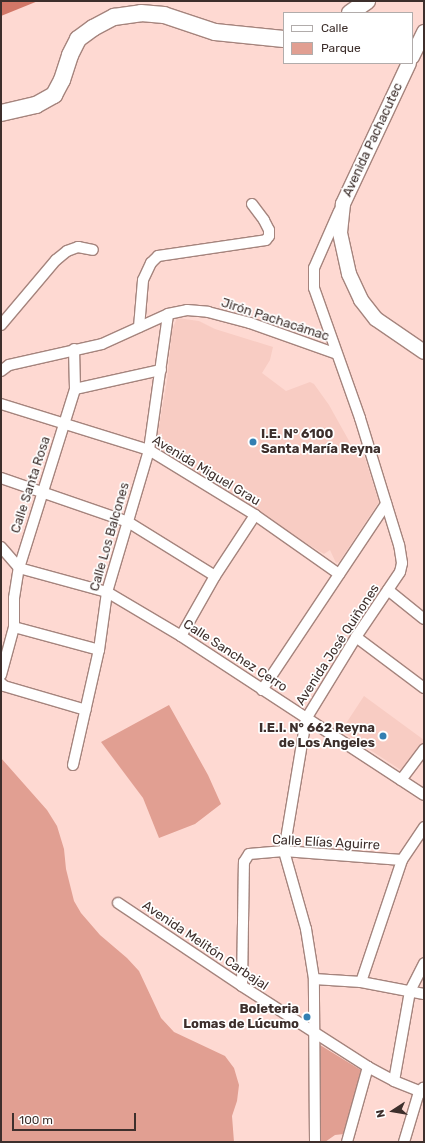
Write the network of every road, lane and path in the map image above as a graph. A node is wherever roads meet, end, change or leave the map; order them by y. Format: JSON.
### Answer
{"nodes":[{"id":1,"x":367,"y":1,"type":"edge"},
{"id":2,"x":351,"y":12,"type":"edge"},
{"id":3,"x":424,"y":32,"type":"edge"},
{"id":4,"x":283,"y":39,"type":"edge"},
{"id":5,"x":413,"y":55,"type":"edge"},
{"id":6,"x":409,"y":64,"type":"edge"},
{"id":7,"x":1,"y":113,"type":"edge"},
{"id":8,"x":252,"y":204,"type":"dead end"},
{"id":9,"x":342,"y":204,"type":"junction"},
{"id":10,"x":93,"y":250,"type":"dead end"},
{"id":11,"x":168,"y":314,"type":"junction"},
{"id":12,"x":1,"y":325,"type":"edge"},
{"id":13,"x":139,"y":327,"type":"junction"},
{"id":14,"x":74,"y":349,"type":"junction"},
{"id":15,"x":424,"y":352,"type":"edge"},
{"id":16,"x":337,"y":354,"type":"junction"},
{"id":17,"x":161,"y":370,"type":"junction"},
{"id":18,"x":1,"y":371,"type":"edge"},
{"id":19,"x":75,"y":389,"type":"junction"},
{"id":20,"x":1,"y":404,"type":"edge"},
{"id":21,"x":64,"y":424,"type":"junction"},
{"id":22,"x":149,"y":450,"type":"junction"},
{"id":23,"x":1,"y":478,"type":"edge"},
{"id":24,"x":43,"y":493,"type":"junction"},
{"id":25,"x":386,"y":504,"type":"junction"},
{"id":26,"x":255,"y":515,"type":"junction"},
{"id":27,"x":128,"y":522,"type":"junction"},
{"id":28,"x":1,"y":547,"type":"edge"},
{"id":29,"x":19,"y":568,"type":"junction"},
{"id":30,"x":339,"y":574,"type":"junction"},
{"id":31,"x":215,"y":576,"type":"junction"},
{"id":32,"x":388,"y":590,"type":"junction"},
{"id":33,"x":107,"y":592,"type":"junction"},
{"id":34,"x":424,"y":619,"type":"edge"},
{"id":35,"x":14,"y":627,"type":"junction"},
{"id":36,"x":182,"y":636,"type":"junction"},
{"id":37,"x":356,"y":637,"type":"junction"},
{"id":38,"x":99,"y":650,"type":"junction"},
{"id":39,"x":1,"y":676,"type":"edge"},
{"id":40,"x":2,"y":685,"type":"edge"},
{"id":41,"x":424,"y":688,"type":"edge"},
{"id":42,"x":262,"y":690,"type":"junction"},
{"id":43,"x":86,"y":710,"type":"junction"},
{"id":44,"x":306,"y":719,"type":"junction"},
{"id":45,"x":424,"y":749,"type":"edge"},
{"id":46,"x":73,"y":765,"type":"dead end"},
{"id":47,"x":402,"y":780,"type":"junction"},
{"id":48,"x":424,"y":794,"type":"edge"},
{"id":49,"x":424,"y":827,"type":"edge"},
{"id":50,"x":284,"y":851,"type":"junction"},
{"id":51,"x":402,"y":860,"type":"junction"},
{"id":52,"x":118,"y":903,"type":"dead end"},
{"id":53,"x":424,"y":963,"type":"edge"},
{"id":54,"x":314,"y":979,"type":"junction"},
{"id":55,"x":361,"y":982,"type":"junction"},
{"id":56,"x":242,"y":986,"type":"junction"},
{"id":57,"x":410,"y":991,"type":"junction"},
{"id":58,"x":424,"y":994,"type":"edge"},
{"id":59,"x":315,"y":1033,"type":"junction"},
{"id":60,"x":368,"y":1067,"type":"junction"},
{"id":61,"x":394,"y":1081,"type":"junction"},
{"id":62,"x":422,"y":1090,"type":"edge"},
{"id":63,"x":314,"y":1142,"type":"edge"},
{"id":64,"x":347,"y":1142,"type":"edge"},
{"id":65,"x":404,"y":1142,"type":"edge"}],
"edges":[{"from":1,"to":2,"type":"main road"},
{"from":3,"to":5,"type":"main road"},
{"from":4,"to":7,"type":"main road"},
{"from":6,"to":9,"type":"main road","name":"Avenida Pachacutec"},
{"from":8,"to":13,"type":"street"},
{"from":9,"to":15,"type":"main road","name":"Avenida Pachacutec"},
{"from":9,"to":16,"type":"street","name":"Avenida José Quiñones"},
{"from":10,"to":12,"type":"street"},
{"from":11,"to":13,"type":"street","name":"Jirón Pachacámac"},
{"from":11,"to":16,"type":"street","name":"Jirón Pachacámac"},
{"from":11,"to":17,"type":"street","name":"Calle Los Balcones"},
{"from":13,"to":14,"type":"street","name":"Jirón Pachacámac"},
{"from":14,"to":18,"type":"street","name":"Jirón Pachacámac"},
{"from":14,"to":19,"type":"street","name":"Calle Santa Rosa"},
{"from":16,"to":25,"type":"street","name":"Avenida José Quiñones"},
{"from":17,"to":19,"type":"street"},
{"from":17,"to":22,"type":"street","name":"Calle Los Balcones"},
{"from":19,"to":21,"type":"street","name":"Calle Santa Rosa"},
{"from":20,"to":21,"type":"street","name":"Avenida Miguel Grau"},
{"from":21,"to":22,"type":"street","name":"Avenida Miguel Grau"},
{"from":21,"to":24,"type":"street","name":"Calle Santa Rosa"},
{"from":22,"to":26,"type":"street","name":"Avenida Miguel Grau"},
{"from":22,"to":27,"type":"street","name":"Calle Los Balcones"},
{"from":23,"to":24,"type":"street"},
{"from":24,"to":27,"type":"street"},
{"from":24,"to":29,"type":"street","name":"Calle Santa Rosa"},
{"from":25,"to":30,"type":"street"},
{"from":25,"to":32,"type":"street","name":"Avenida José Quiñones"},
{"from":26,"to":30,"type":"street","name":"Avenida Miguel Grau"},
{"from":26,"to":31,"type":"street"},
{"from":27,"to":31,"type":"street"},
{"from":27,"to":33,"type":"street","name":"Calle Los Balcones"},
{"from":28,"to":29,"type":"street"},
{"from":29,"to":33,"type":"street","name":"Calle Sanchez Cerro"},
{"from":29,"to":35,"type":"street","name":"Calle Santa Rosa"},
{"from":30,"to":42,"type":"street"},
{"from":31,"to":36,"type":"street"},
{"from":32,"to":34,"type":"street"},
{"from":32,"to":37,"type":"street","name":"Avenida José Quiñones"},
{"from":33,"to":36,"type":"street","name":"Calle Sanchez Cerro"},
{"from":33,"to":38,"type":"street","name":"Calle Los Balcones"},
{"from":35,"to":38,"type":"street"},
{"from":35,"to":39,"type":"street","name":"Calle Santa Rosa"},
{"from":36,"to":42,"type":"street","name":"Calle Sanchez Cerro"},
{"from":37,"to":41,"type":"street"},
{"from":37,"to":44,"type":"street","name":"Avenida José Quiñones"},
{"from":38,"to":43,"type":"street","name":"Calle Los Balcones"},
{"from":40,"to":43,"type":"street"},
{"from":42,"to":44,"type":"street","name":"Calle Sanchez Cerro"},
{"from":43,"to":46,"type":"street","name":"Calle Los Balcones"},
{"from":44,"to":47,"type":"street","name":"Calle Sanchez Cerro"},
{"from":44,"to":50,"type":"street","name":"Avenida José Quiñones"},
{"from":45,"to":47,"type":"street"},
{"from":47,"to":48,"type":"street","name":"Calle Sanchez Cerro"},
{"from":49,"to":51,"type":"street"},
{"from":50,"to":51,"type":"street","name":"Calle Elías Aguirre"},
{"from":50,"to":54,"type":"street","name":"Avenida José Quiñones"},
{"from":50,"to":56,"type":"street","name":"Calle Elías Aguirre"},
{"from":51,"to":55,"type":"street"},
{"from":52,"to":56,"type":"street","name":"Avenida Melitón Carbajal"},
{"from":53,"to":57,"type":"street"},
{"from":54,"to":55,"type":"street"},
{"from":54,"to":59,"type":"street","name":"Avenida José Quiñones"},
{"from":55,"to":57,"type":"street"},
{"from":56,"to":59,"type":"street","name":"Avenida Melitón Carbajal"},
{"from":57,"to":58,"type":"street"},
{"from":57,"to":61,"type":"street"},
{"from":59,"to":60,"type":"street","name":"Avenida Melitón Carbajal"},
{"from":59,"to":63,"type":"street","name":"Avenida José Quiñones"},
{"from":60,"to":61,"type":"street","name":"Avenida Melitón Carbajal"},
{"from":60,"to":64,"type":"street"},
{"from":61,"to":62,"type":"street","name":"Avenida Melitón Carbajal"},
{"from":62,"to":65,"type":"street"}]}
